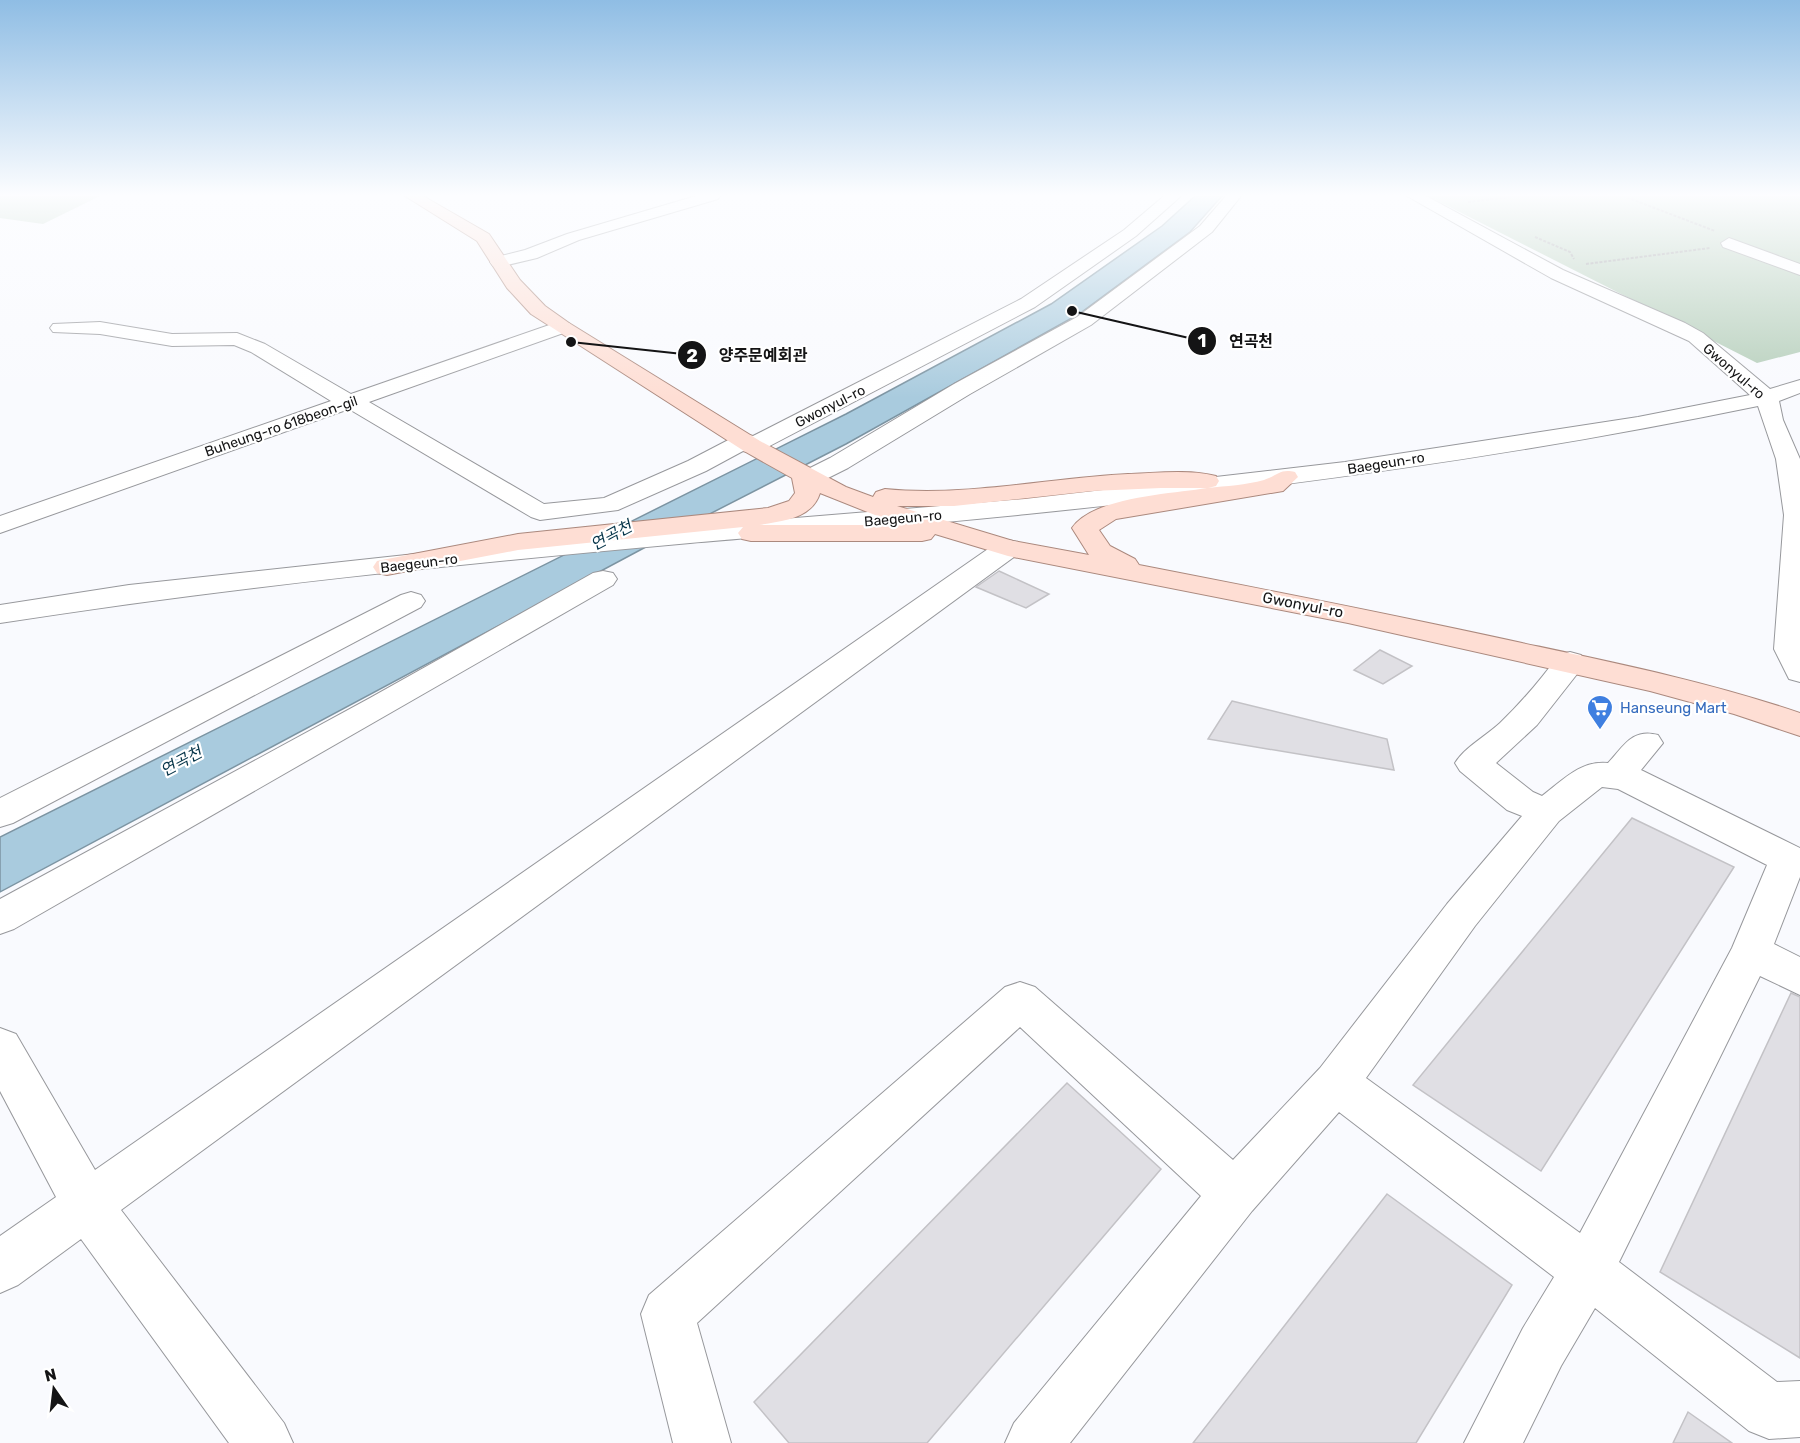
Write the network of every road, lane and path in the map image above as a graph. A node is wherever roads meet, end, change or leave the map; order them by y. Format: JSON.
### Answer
{"nodes":[{"id":1,"x":500,"y":263,"type":"edge"},
{"id":2,"x":1086,"y":263,"type":"edge"},
{"id":3,"x":1160,"y":263,"type":"edge"},
{"id":4,"x":1537,"y":263,"type":"edge"},
{"id":5,"x":1782,"y":263,"type":"edge"},
{"id":6,"x":1800,"y":270,"type":"edge"},
{"id":7,"x":561,"y":327,"type":"junction"},
{"id":8,"x":60,"y":328,"type":"dead end"},
{"id":9,"x":1800,"y":386,"type":"edge"},
{"id":10,"x":1767,"y":398,"type":"junction"},
{"id":11,"x":351,"y":401,"type":"junction"},
{"id":12,"x":748,"y":443,"type":"junction"},
{"id":13,"x":1286,"y":477,"type":"junction"},
{"id":14,"x":809,"y":478,"type":"junction"},
{"id":15,"x":1236,"y":482,"type":"junction"},
{"id":16,"x":909,"y":518,"type":"junction"},
{"id":17,"x":0,"y":525,"type":"edge"},
{"id":18,"x":720,"y":527,"type":"junction"},
{"id":19,"x":516,"y":548,"type":"junction"},
{"id":20,"x":1005,"y":550,"type":"junction"},
{"id":21,"x":603,"y":579,"type":"dead end"},
{"id":22,"x":411,"y":601,"type":"dead end"},
{"id":23,"x":1288,"y":602,"type":"junction"},
{"id":24,"x":0,"y":614,"type":"edge"},
{"id":25,"x":1570,"y":662,"type":"junction"},
{"id":26,"x":1800,"y":672,"type":"edge"},
{"id":27,"x":1800,"y":725,"type":"edge"},
{"id":28,"x":1646,"y":743,"type":"dead end"},
{"id":29,"x":1616,"y":776,"type":"junction"},
{"id":30,"x":1546,"y":812,"type":"junction"},
{"id":31,"x":0,"y":814,"type":"edge"},
{"id":32,"x":0,"y":918,"type":"edge"},
{"id":33,"x":1751,"y":952,"type":"junction"},
{"id":34,"x":1800,"y":977,"type":"edge"},
{"id":35,"x":0,"y":1048,"type":"edge"},
{"id":36,"x":1336,"y":1083,"type":"junction"},
{"id":37,"x":1234,"y":1194,"type":"junction"},
{"id":38,"x":87,"y":1205,"type":"junction"},
{"id":39,"x":0,"y":1267,"type":"edge"},
{"id":40,"x":1588,"y":1270,"type":"junction"},
{"id":41,"x":1800,"y":1409,"type":"edge"},
{"id":42,"x":264,"y":1443,"type":"edge"},
{"id":43,"x":702,"y":1443,"type":"edge"},
{"id":44,"x":1034,"y":1443,"type":"edge"},
{"id":45,"x":1493,"y":1443,"type":"edge"}],
"edges":[{"from":1,"to":7,"type":"main road"},
{"from":2,"to":12,"type":"street","name":"Gwonyul-ro"},
{"from":3,"to":14,"type":"street"},
{"from":4,"to":10,"type":"street","name":"Gwonyul-ro"},
{"from":5,"to":6,"type":"street"},
{"from":7,"to":11,"type":"street","name":"Buheung-ro 618beon-gil"},
{"from":7,"to":12,"type":"main road"},
{"from":8,"to":11,"type":"street","name":"Gwonyul-ro"},
{"from":9,"to":10,"type":"street","name":"Baegeun-ro"},
{"from":10,"to":13,"type":"street","name":"Baegeun-ro"},
{"from":10,"to":26,"type":"street","name":"Gwonyul-ro"},
{"from":11,"to":12,"type":"street","name":"Gwonyul-ro"},
{"from":11,"to":17,"type":"street","name":"Buheung-ro 618beon-gil"},
{"from":12,"to":14,"type":"main road"},
{"from":13,"to":15,"type":"street","name":"Baegeun-ro"},
{"from":13,"to":23,"type":"main road"},
{"from":14,"to":15,"type":"main road"},
{"from":14,"to":16,"type":"main road","name":"Gwonyul-ro"},
{"from":14,"to":18,"type":"main road"},
{"from":15,"to":16,"type":"street","name":"Baegeun-ro"},
{"from":16,"to":18,"type":"street","name":"Baegeun-ro"},
{"from":16,"to":20,"type":"main road","name":"Gwonyul-ro"},
{"from":18,"to":19,"type":"main road"},
{"from":18,"to":19,"type":"street","name":"Baegeun-ro"},
{"from":18,"to":20,"type":"main road"},
{"from":19,"to":24,"type":"street","name":"Baegeun-ro"},
{"from":20,"to":23,"type":"main road","name":"Gwonyul-ro"},
{"from":20,"to":38,"type":"street"},
{"from":21,"to":32,"type":"street"},
{"from":22,"to":31,"type":"street"},
{"from":23,"to":25,"type":"main road","name":"Gwonyul-ro"},
{"from":25,"to":27,"type":"main road","name":"Gwonyul-ro"},
{"from":25,"to":30,"type":"street"},
{"from":28,"to":29,"type":"street"},
{"from":29,"to":30,"type":"street"},
{"from":29,"to":33,"type":"street"},
{"from":30,"to":36,"type":"street"},
{"from":33,"to":34,"type":"street"},
{"from":33,"to":40,"type":"street"},
{"from":35,"to":38,"type":"street"},
{"from":36,"to":37,"type":"street"},
{"from":36,"to":40,"type":"street"},
{"from":37,"to":43,"type":"street"},
{"from":37,"to":44,"type":"street"},
{"from":38,"to":39,"type":"street"},
{"from":38,"to":42,"type":"street"},
{"from":40,"to":41,"type":"street"},
{"from":40,"to":45,"type":"street"}]}
